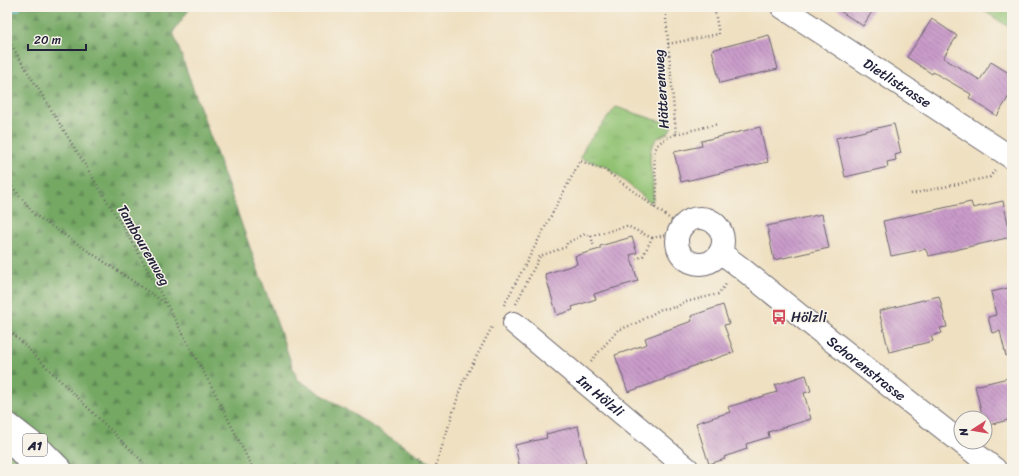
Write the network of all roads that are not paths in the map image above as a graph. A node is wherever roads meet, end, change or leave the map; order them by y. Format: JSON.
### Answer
{"nodes":[{"id":1,"x":782,"y":7,"type":"edge"},
{"id":2,"x":1005,"y":161,"type":"edge"},
{"id":3,"x":720,"y":252,"type":"junction"},
{"id":4,"x":506,"y":316,"type":"road end"},
{"id":5,"x":7,"y":423,"type":"edge"},
{"id":6,"x":7,"y":437,"type":"edge"},
{"id":7,"x":35,"y":469,"type":"edge"},
{"id":8,"x":61,"y":469,"type":"edge"},
{"id":9,"x":688,"y":469,"type":"edge"},
{"id":10,"x":995,"y":469,"type":"edge"}],
"edges":[{"from":1,"to":2,"type":"main road","name":"Dietlistrasse"},
{"from":3,"to":3,"type":"main road"},
{"from":3,"to":10,"type":"main road","name":"Schorenstrasse"},
{"from":4,"to":9,"type":"main road","name":"Im Hölzli"},
{"from":5,"to":8,"type":"main road","number":"A1"},
{"from":6,"to":7,"type":"main road","number":"A1"}]}
